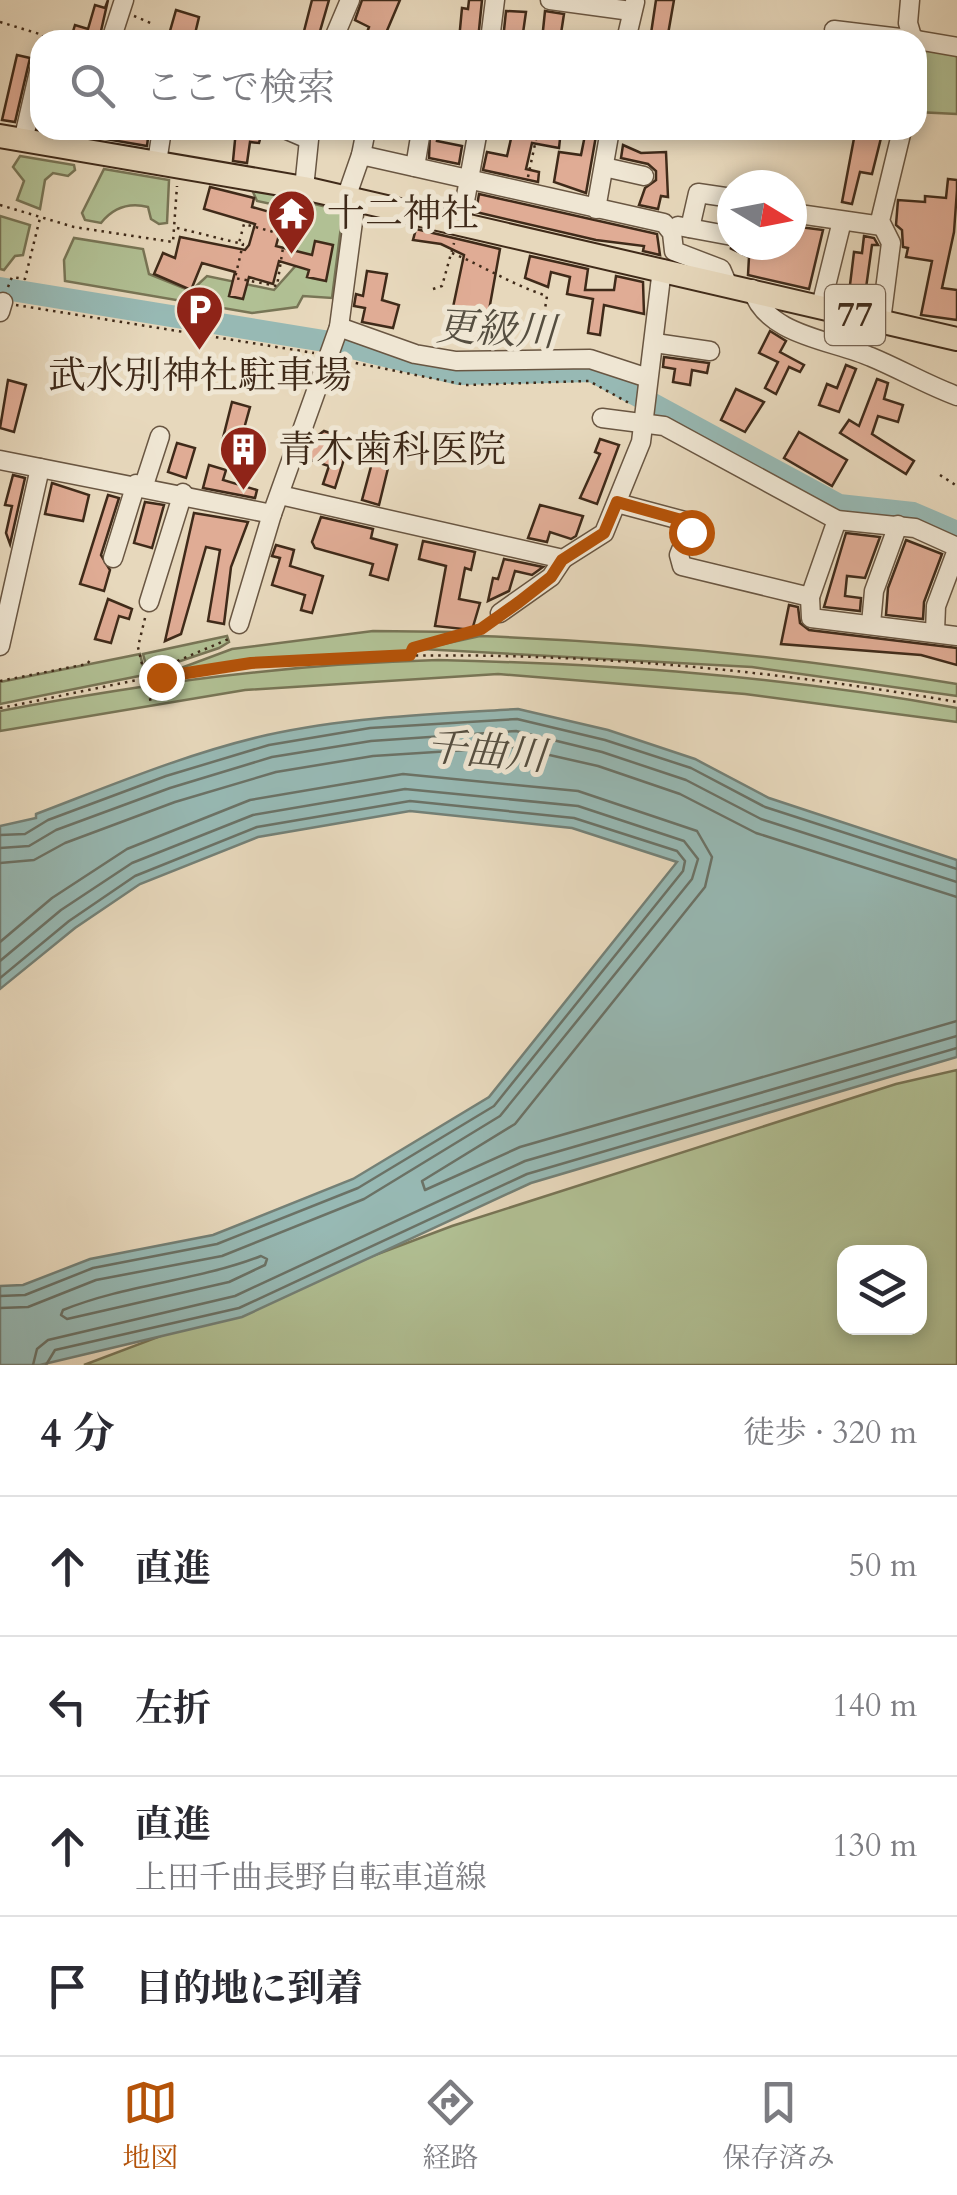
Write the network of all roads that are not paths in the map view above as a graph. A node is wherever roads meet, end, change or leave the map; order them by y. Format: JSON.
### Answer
{"nodes":[{"id":1,"x":350,"y":0,"type":"edge"},
{"id":2,"x":495,"y":0,"type":"edge"},
{"id":3,"x":550,"y":0,"type":"edge"},
{"id":4,"x":910,"y":0,"type":"edge"},
{"id":5,"x":633,"y":5,"type":"edge"},
{"id":6,"x":128,"y":6,"type":"edge"},
{"id":7,"x":115,"y":30,"type":"edge"},
{"id":8,"x":336,"y":30,"type":"edge"},
{"id":9,"x":491,"y":30,"type":"edge"},
{"id":10,"x":628,"y":30,"type":"edge"},
{"id":11,"x":911,"y":30,"type":"edge"},
{"id":12,"x":927,"y":42,"type":"edge"},
{"id":13,"x":957,"y":46,"type":"edge"},
{"id":14,"x":30,"y":92,"type":"edge"},
{"id":15,"x":12,"y":138,"type":"edge"},
{"id":16,"x":73,"y":140,"type":"edge"},
{"id":17,"x":164,"y":140,"type":"edge"},
{"id":18,"x":308,"y":140,"type":"edge"},
{"id":19,"x":364,"y":140,"type":"edge"},
{"id":20,"x":420,"y":140,"type":"edge"},
{"id":21,"x":476,"y":140,"type":"edge"},
{"id":22,"x":608,"y":140,"type":"edge"},
{"id":23,"x":900,"y":140,"type":"edge"},
{"id":24,"x":362,"y":155,"type":"junction"},
{"id":25,"x":168,"y":163,"type":"junction"},
{"id":26,"x":415,"y":168,"type":"junction"},
{"id":27,"x":604,"y":168,"type":"junction"},
{"id":28,"x":644,"y":176,"type":"dead end"},
{"id":29,"x":469,"y":180,"type":"junction"},
{"id":30,"x":304,"y":188,"type":"junction"},
{"id":31,"x":717,"y":196,"type":"edge"},
{"id":32,"x":351,"y":199,"type":"junction"},
{"id":33,"x":596,"y":210,"type":"junction"},
{"id":34,"x":807,"y":214,"type":"edge"},
{"id":35,"x":842,"y":220,"type":"junction"},
{"id":36,"x":460,"y":222,"type":"junction"},
{"id":37,"x":882,"y":226,"type":"junction"},
{"id":38,"x":667,"y":227,"type":"junction"},
{"id":39,"x":690,"y":228,"type":"junction"},
{"id":40,"x":717,"y":233,"type":"edge"},
{"id":41,"x":717,"y":241,"type":"edge"},
{"id":42,"x":702,"y":259,"type":"junction"},
{"id":43,"x":662,"y":269,"type":"junction"},
{"id":44,"x":727,"y":282,"type":"junction"},
{"id":45,"x":752,"y":289,"type":"junction"},
{"id":46,"x":820,"y":306,"type":"junction"},
{"id":47,"x":881,"y":321,"type":"junction"},
{"id":48,"x":339,"y":329,"type":"junction"},
{"id":49,"x":957,"y":339,"type":"edge"},
{"id":50,"x":654,"y":343,"type":"junction"},
{"id":51,"x":710,"y":351,"type":"dead end"},
{"id":52,"x":648,"y":382,"type":"junction"},
{"id":53,"x":957,"y":396,"type":"edge"},
{"id":54,"x":644,"y":416,"type":"junction"},
{"id":55,"x":602,"y":418,"type":"dead end"},
{"id":56,"x":160,"y":436,"type":"dead end"},
{"id":57,"x":0,"y":460,"type":"edge"},
{"id":58,"x":40,"y":468,"type":"junction"},
{"id":59,"x":140,"y":485,"type":"junction"},
{"id":60,"x":183,"y":494,"type":"junction"},
{"id":61,"x":280,"y":496,"type":"junction"},
{"id":62,"x":617,"y":502,"type":"junction"},
{"id":63,"x":272,"y":514,"type":"junction"},
{"id":64,"x":837,"y":520,"type":"junction"},
{"id":65,"x":898,"y":525,"type":"junction"},
{"id":66,"x":957,"y":548,"type":"edge"},
{"id":67,"x":113,"y":558,"type":"dead end"},
{"id":68,"x":562,"y":560,"type":"junction"},
{"id":69,"x":810,"y":597,"type":"junction"},
{"id":70,"x":149,"y":602,"type":"road end"},
{"id":71,"x":500,"y":613,"type":"road end"},
{"id":72,"x":239,"y":624,"type":"road end"},
{"id":73,"x":871,"y":624,"type":"junction"},
{"id":74,"x":935,"y":631,"type":"junction"},
{"id":75,"x":957,"y":636,"type":"edge"},
{"id":76,"x":0,"y":646,"type":"edge"}],
"edges":[{"from":1,"to":8,"type":"street"},
{"from":2,"to":9,"type":"street"},
{"from":3,"to":5,"type":"street"},
{"from":4,"to":11,"type":"street"},
{"from":5,"to":10,"type":"street"},
{"from":6,"to":7,"type":"street"},
{"from":12,"to":13,"type":"street"},
{"from":14,"to":15,"type":"street"},
{"from":16,"to":25,"type":"main road","number":"77"},
{"from":17,"to":25,"type":"street"},
{"from":18,"to":30,"type":"street"},
{"from":19,"to":24,"type":"street"},
{"from":20,"to":26,"type":"street"},
{"from":21,"to":29,"type":"street"},
{"from":22,"to":27,"type":"street"},
{"from":23,"to":37,"type":"street"},
{"from":24,"to":26,"type":"street"},
{"from":24,"to":32,"type":"street"},
{"from":25,"to":30,"type":"main road","number":"77"},
{"from":26,"to":29,"type":"street"},
{"from":27,"to":28,"type":"street"},
{"from":27,"to":33,"type":"street"},
{"from":29,"to":33,"type":"street"},
{"from":29,"to":36,"type":"street"},
{"from":30,"to":32,"type":"main road","number":"77"},
{"from":31,"to":39,"type":"street"},
{"from":32,"to":36,"type":"main road","number":"77"},
{"from":32,"to":48,"type":"street"},
{"from":33,"to":38,"type":"street"},
{"from":34,"to":35,"type":"street"},
{"from":35,"to":37,"type":"street"},
{"from":35,"to":46,"type":"street"},
{"from":36,"to":43,"type":"main road","number":"77"},
{"from":37,"to":47,"type":"street"},
{"from":38,"to":39,"type":"street"},
{"from":38,"to":42,"type":"street"},
{"from":39,"to":40,"type":"street"},
{"from":41,"to":42,"type":"street"},
{"from":42,"to":44,"type":"street"},
{"from":43,"to":44,"type":"main road","number":"77"},
{"from":43,"to":50,"type":"street"},
{"from":44,"to":45,"type":"main road","number":"77"},
{"from":45,"to":46,"type":"main road","number":"77"},
{"from":45,"to":53,"type":"street"},
{"from":46,"to":47,"type":"main road","number":"77"},
{"from":47,"to":49,"type":"main road","number":"77"},
{"from":48,"to":52,"type":"street"},
{"from":48,"to":61,"type":"street"},
{"from":50,"to":51,"type":"street"},
{"from":50,"to":52,"type":"street"},
{"from":52,"to":54,"type":"street"},
{"from":54,"to":55,"type":"street"},
{"from":54,"to":62,"type":"street"},
{"from":54,"to":64,"type":"street"},
{"from":56,"to":59,"type":"street"},
{"from":57,"to":58,"type":"street"},
{"from":58,"to":59,"type":"street"},
{"from":58,"to":76,"type":"street"},
{"from":59,"to":60,"type":"street"},
{"from":59,"to":67,"type":"street"},
{"from":60,"to":63,"type":"street"},
{"from":60,"to":70,"type":"street"},
{"from":61,"to":63,"type":"street"},
{"from":61,"to":68,"type":"street"},
{"from":62,"to":68,"type":"street"},
{"from":62,"to":69,"type":"street"},
{"from":63,"to":72,"type":"street"},
{"from":64,"to":65,"type":"street"},
{"from":64,"to":69,"type":"street"},
{"from":65,"to":66,"type":"street"},
{"from":65,"to":73,"type":"street"},
{"from":66,"to":74,"type":"street"},
{"from":68,"to":71,"type":"street"},
{"from":69,"to":73,"type":"street"},
{"from":73,"to":74,"type":"street"},
{"from":74,"to":75,"type":"street"}]}
